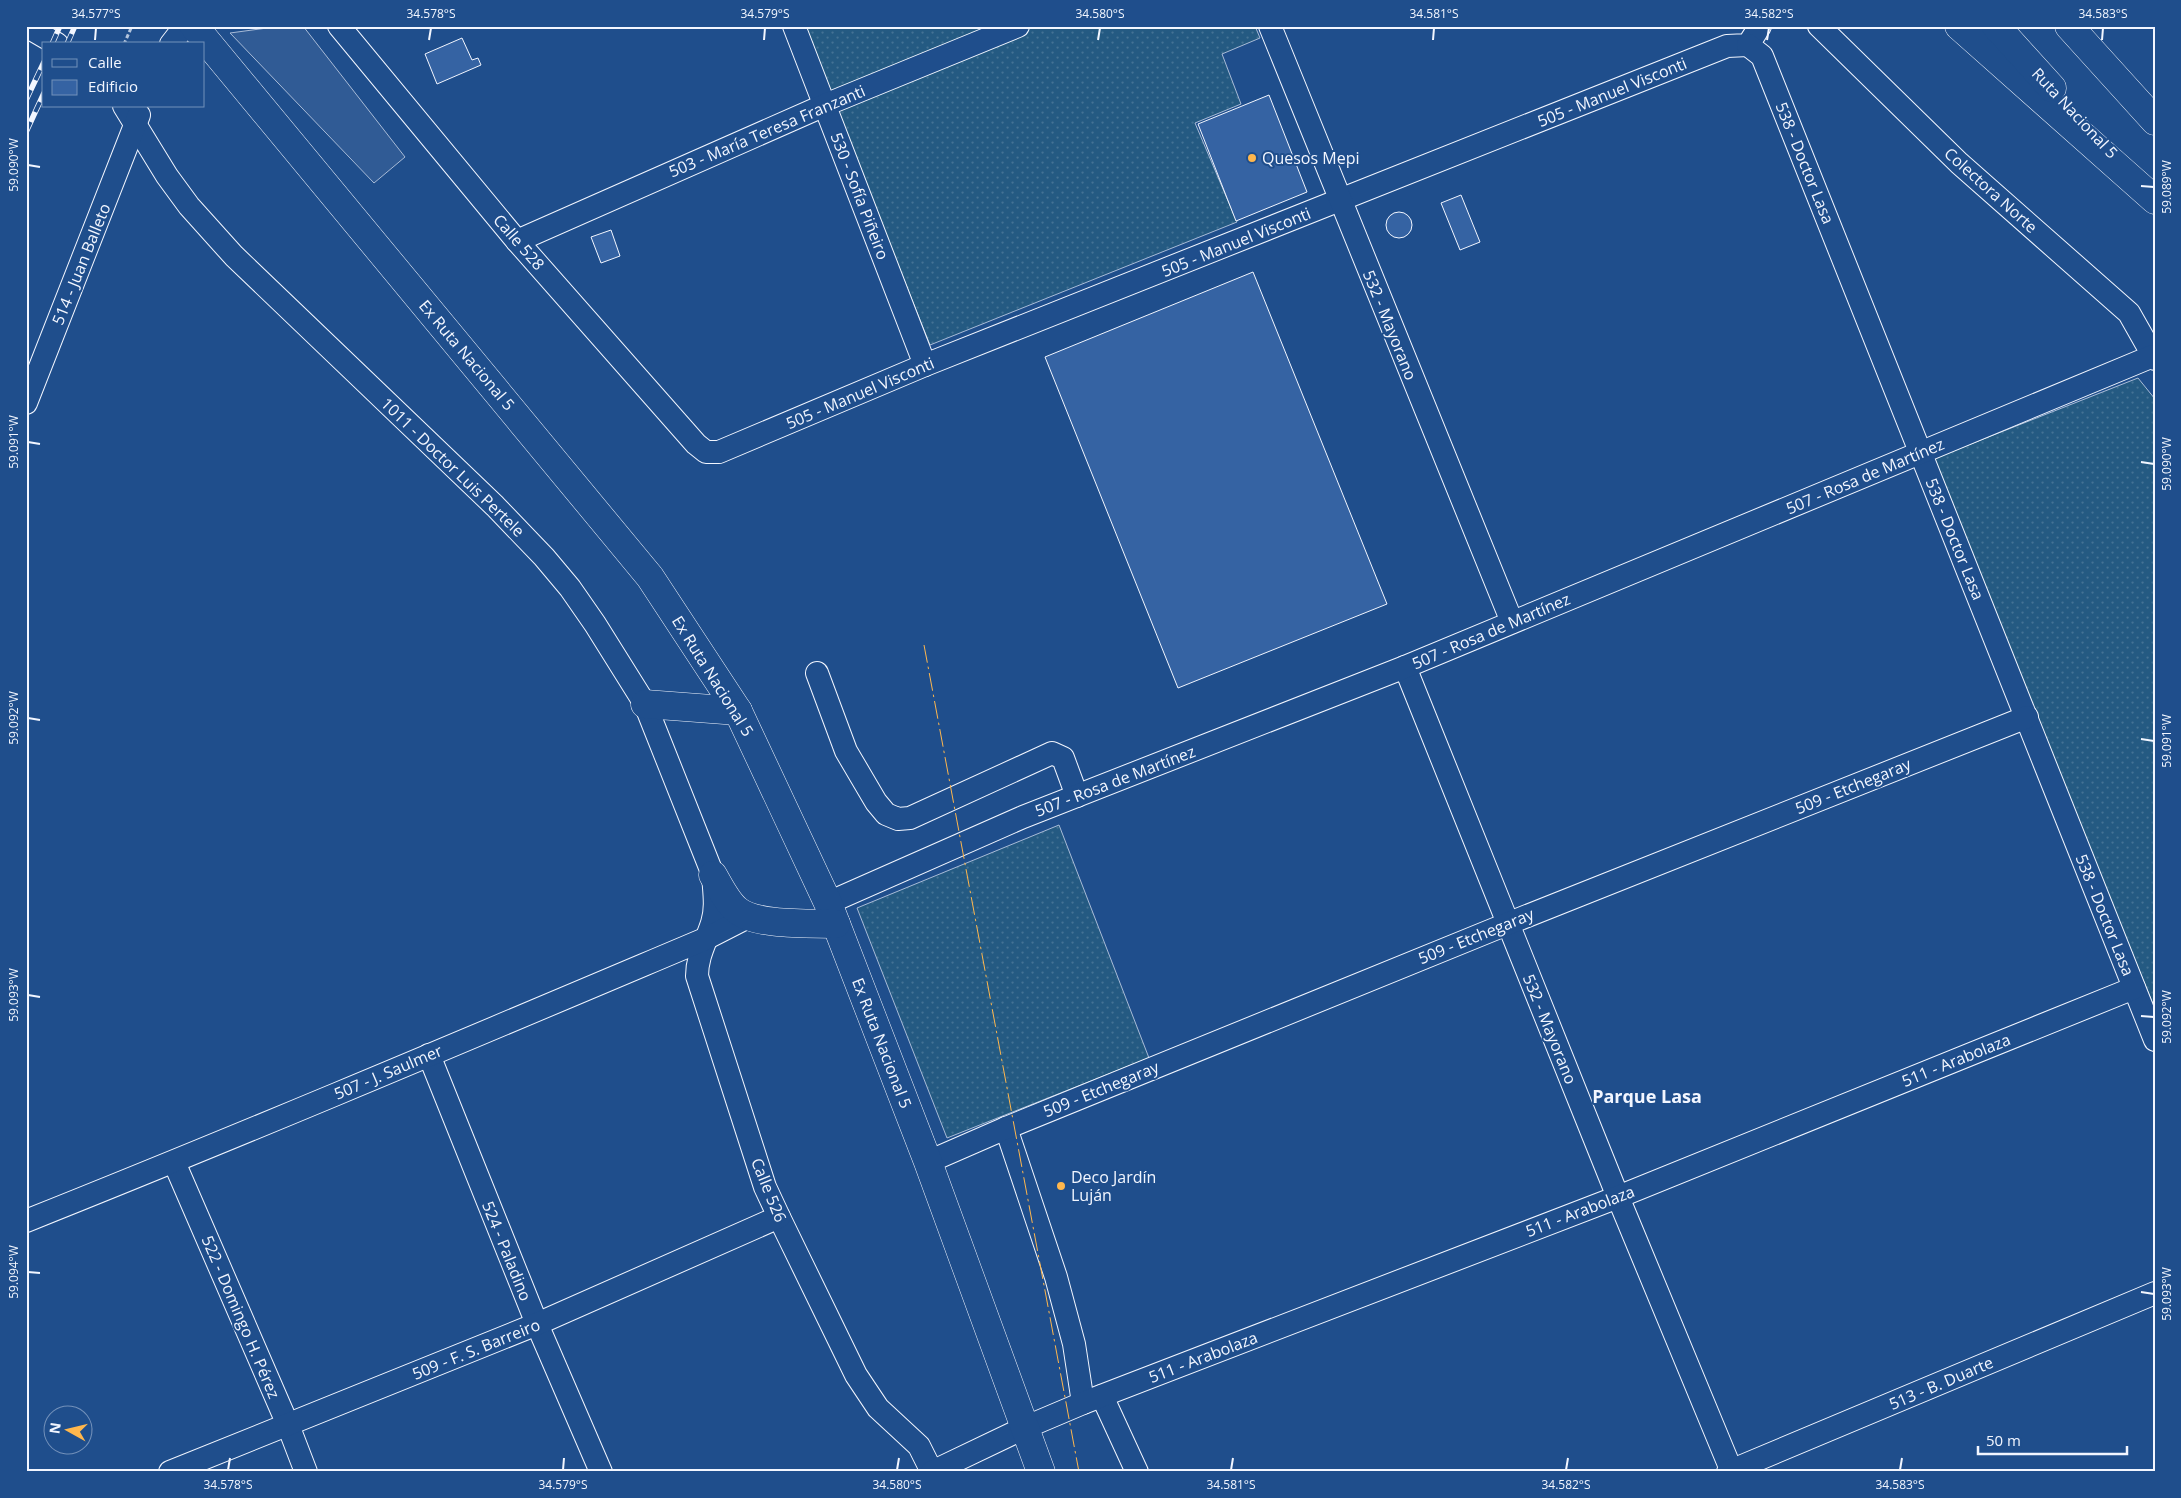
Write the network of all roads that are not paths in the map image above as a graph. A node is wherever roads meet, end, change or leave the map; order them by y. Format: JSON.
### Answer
{"nodes":[{"id":1,"x":26,"y":26,"type":"edge"},
{"id":2,"x":185,"y":26,"type":"edge"},
{"id":3,"x":339,"y":26,"type":"edge"},
{"id":4,"x":794,"y":26,"type":"edge"},
{"id":5,"x":1018,"y":26,"type":"edge"},
{"id":6,"x":1270,"y":26,"type":"edge"},
{"id":7,"x":1819,"y":26,"type":"edge"},
{"id":8,"x":1960,"y":26,"type":"edge"},
{"id":9,"x":1996,"y":26,"type":"edge"},
{"id":10,"x":2069,"y":26,"type":"edge"},
{"id":11,"x":2078,"y":26,"type":"edge"},
{"id":12,"x":202,"y":35,"type":"edge"},
{"id":13,"x":1754,"y":35,"type":"edge"},
{"id":14,"x":54,"y":42,"type":"edge"},
{"id":15,"x":173,"y":42,"type":"edge"},
{"id":16,"x":2121,"y":82,"type":"junction"},
{"id":17,"x":825,"y":105,"type":"junction"},
{"id":18,"x":127,"y":108,"type":"edge"},
{"id":19,"x":139,"y":115,"type":"edge"},
{"id":20,"x":2155,"y":121,"type":"edge"},
{"id":21,"x":2155,"y":200,"type":"edge"},
{"id":22,"x":1339,"y":201,"type":"junction"},
{"id":23,"x":517,"y":241,"type":"junction"},
{"id":24,"x":2154,"y":357,"type":"edge"},
{"id":25,"x":925,"y":365,"type":"junction"},
{"id":26,"x":26,"y":403,"type":"edge"},
{"id":27,"x":706,"y":452,"type":"joint"},
{"id":28,"x":1920,"y":453,"type":"junction"},
{"id":29,"x":1512,"y":622,"type":"junction"},
{"id":30,"x":1405,"y":667,"type":"junction"},
{"id":31,"x":817,"y":673,"type":"dead end"},
{"id":32,"x":645,"y":704,"type":"junction"},
{"id":33,"x":738,"y":711,"type":"junction"},
{"id":34,"x":2027,"y":717,"type":"junction"},
{"id":35,"x":1077,"y":796,"type":"junction"},
{"id":36,"x":713,"y":875,"type":"junction"},
{"id":37,"x":832,"y":914,"type":"junction"},
{"id":38,"x":748,"y":917,"type":"junction"},
{"id":39,"x":1507,"y":924,"type":"junction"},
{"id":40,"x":706,"y":939,"type":"junction"},
{"id":41,"x":2134,"y":988,"type":"junction"},
{"id":42,"x":2155,"y":1040,"type":"edge"},
{"id":43,"x":429,"y":1055,"type":"junction"},
{"id":44,"x":1006,"y":1128,"type":"junction"},
{"id":45,"x":174,"y":1162,"type":"junction"},
{"id":46,"x":928,"y":1162,"type":"junction"},
{"id":47,"x":1618,"y":1197,"type":"junction"},
{"id":48,"x":779,"y":1217,"type":"junction"},
{"id":49,"x":26,"y":1221,"type":"edge"},
{"id":50,"x":2155,"y":1293,"type":"edge"},
{"id":51,"x":537,"y":1324,"type":"junction"},
{"id":52,"x":1093,"y":1399,"type":"junction"},
{"id":53,"x":288,"y":1424,"type":"junction"},
{"id":54,"x":1024,"y":1428,"type":"junction"},
{"id":55,"x":1731,"y":1471,"type":"edge"},
{"id":56,"x":170,"y":1472,"type":"edge"},
{"id":57,"x":306,"y":1472,"type":"edge"},
{"id":58,"x":601,"y":1472,"type":"edge"},
{"id":59,"x":932,"y":1472,"type":"edge"},
{"id":60,"x":1041,"y":1472,"type":"edge"},
{"id":61,"x":1137,"y":1472,"type":"edge"}],
"edges":[{"from":1,"to":14,"type":"street"},
{"from":2,"to":15,"type":"street"},
{"from":3,"to":23,"type":"street","name":"Calle 528"},
{"from":4,"to":17,"type":"street","name":"530 - Sofía Piñeiro"},
{"from":5,"to":17,"type":"street","name":"503 - María Teresa Franzanti"},
{"from":6,"to":22,"type":"street","name":"532 - Mayorano"},
{"from":7,"to":24,"type":"street","name":"Colectora Norte"},
{"from":8,"to":21,"type":"main road"},
{"from":9,"to":21,"type":"main road","name":"Ruta Nacional 5"},
{"from":10,"to":16,"type":"main road"},
{"from":11,"to":16,"type":"main road"},
{"from":12,"to":33,"type":"main road","name":"Ex Ruta Nacional 5"},
{"from":13,"to":22,"type":"street","name":"505 - Manuel Visconti"},
{"from":13,"to":28,"type":"street","name":"538 - Doctor Lasa"},
{"from":16,"to":20,"type":"main road"},
{"from":17,"to":23,"type":"street","name":"503 - María Teresa Franzanti"},
{"from":17,"to":25,"type":"street","name":"530 - Sofía Piñeiro"},
{"from":18,"to":19,"type":"street","name":"1011 - Doctor Luis Pertele"},
{"from":19,"to":26,"type":"street","name":"514 - Juan Balleto"},
{"from":19,"to":32,"type":"street","name":"1011 - Doctor Luis Pertele"},
{"from":22,"to":25,"type":"street","name":"505 - Manuel Visconti"},
{"from":22,"to":29,"type":"street","name":"532 - Mayorano"},
{"from":23,"to":27,"type":"street","name":"Calle 528"},
{"from":24,"to":28,"type":"street","name":"507 - Rosa de Martínez"},
{"from":25,"to":27,"type":"street","name":"505 - Manuel Visconti"},
{"from":28,"to":29,"type":"street","name":"507 - Rosa de Martínez"},
{"from":28,"to":34,"type":"street","name":"538 - Doctor Lasa"},
{"from":29,"to":30,"type":"street","name":"507 - Rosa de Martínez"},
{"from":30,"to":35,"type":"street","name":"507 - Rosa de Martínez"},
{"from":30,"to":39,"type":"street","name":"532 - Mayorano"},
{"from":31,"to":35,"type":"street"},
{"from":32,"to":33,"type":"main road"},
{"from":32,"to":36,"type":"street","name":"1011 - Doctor Luis Pertele"},
{"from":33,"to":37,"type":"main road","name":"Ex Ruta Nacional 5"},
{"from":34,"to":39,"type":"street","name":"509 - Etchegaray"},
{"from":34,"to":41,"type":"street","name":"538 - Doctor Lasa"},
{"from":35,"to":37,"type":"street","name":"507 - Rosa de Martínez"},
{"from":36,"to":38,"type":"main road"},
{"from":36,"to":40,"type":"street","name":"Calle 526"},
{"from":37,"to":38,"type":"main road"},
{"from":37,"to":46,"type":"main road","name":"Ex Ruta Nacional 5"},
{"from":38,"to":40,"type":"street","name":"507 - J. Saulmer"},
{"from":39,"to":44,"type":"street","name":"509 - Etchegaray"},
{"from":39,"to":47,"type":"street","name":"532 - Mayorano"},
{"from":40,"to":43,"type":"street","name":"507 - J. Saulmer"},
{"from":40,"to":48,"type":"street","name":"Calle 526"},
{"from":41,"to":42,"type":"street","name":"538 - Doctor Lasa"},
{"from":41,"to":47,"type":"street","name":"511 - Arabolaza"},
{"from":43,"to":45,"type":"street","name":"507 - J. Saulmer"},
{"from":43,"to":51,"type":"street","name":"524 - Paladino"},
{"from":44,"to":46,"type":"street","name":"509 - Etchegaray"},
{"from":44,"to":52,"type":"street"},
{"from":45,"to":49,"type":"street","name":"507 - J. Saulmer"},
{"from":45,"to":53,"type":"street","name":"522 - Domingo H. Pérez"},
{"from":46,"to":54,"type":"main road","name":"Ex Ruta Nacional 5"},
{"from":47,"to":52,"type":"street","name":"511 - Arabolaza"},
{"from":47,"to":55,"type":"street","name":"532 - Mayorano"},
{"from":48,"to":51,"type":"street","name":"509 - F. S. Barreiro"},
{"from":48,"to":59,"type":"street","name":"Calle 526"},
{"from":50,"to":55,"type":"street","name":"513 - B. Duarte"},
{"from":51,"to":53,"type":"street","name":"509 - F. S. Barreiro"},
{"from":51,"to":58,"type":"street","name":"524 - Paladino"},
{"from":52,"to":54,"type":"street","name":"511 - Arabolaza"},
{"from":52,"to":61,"type":"street"},
{"from":53,"to":56,"type":"street","name":"509 - F. S. Barreiro"},
{"from":53,"to":57,"type":"street","name":"522 - Domingo H. Pérez"},
{"from":54,"to":59,"type":"street","name":"511 - Arabolaza"},
{"from":54,"to":60,"type":"main road","name":"Ex Ruta Nacional 5"}]}
